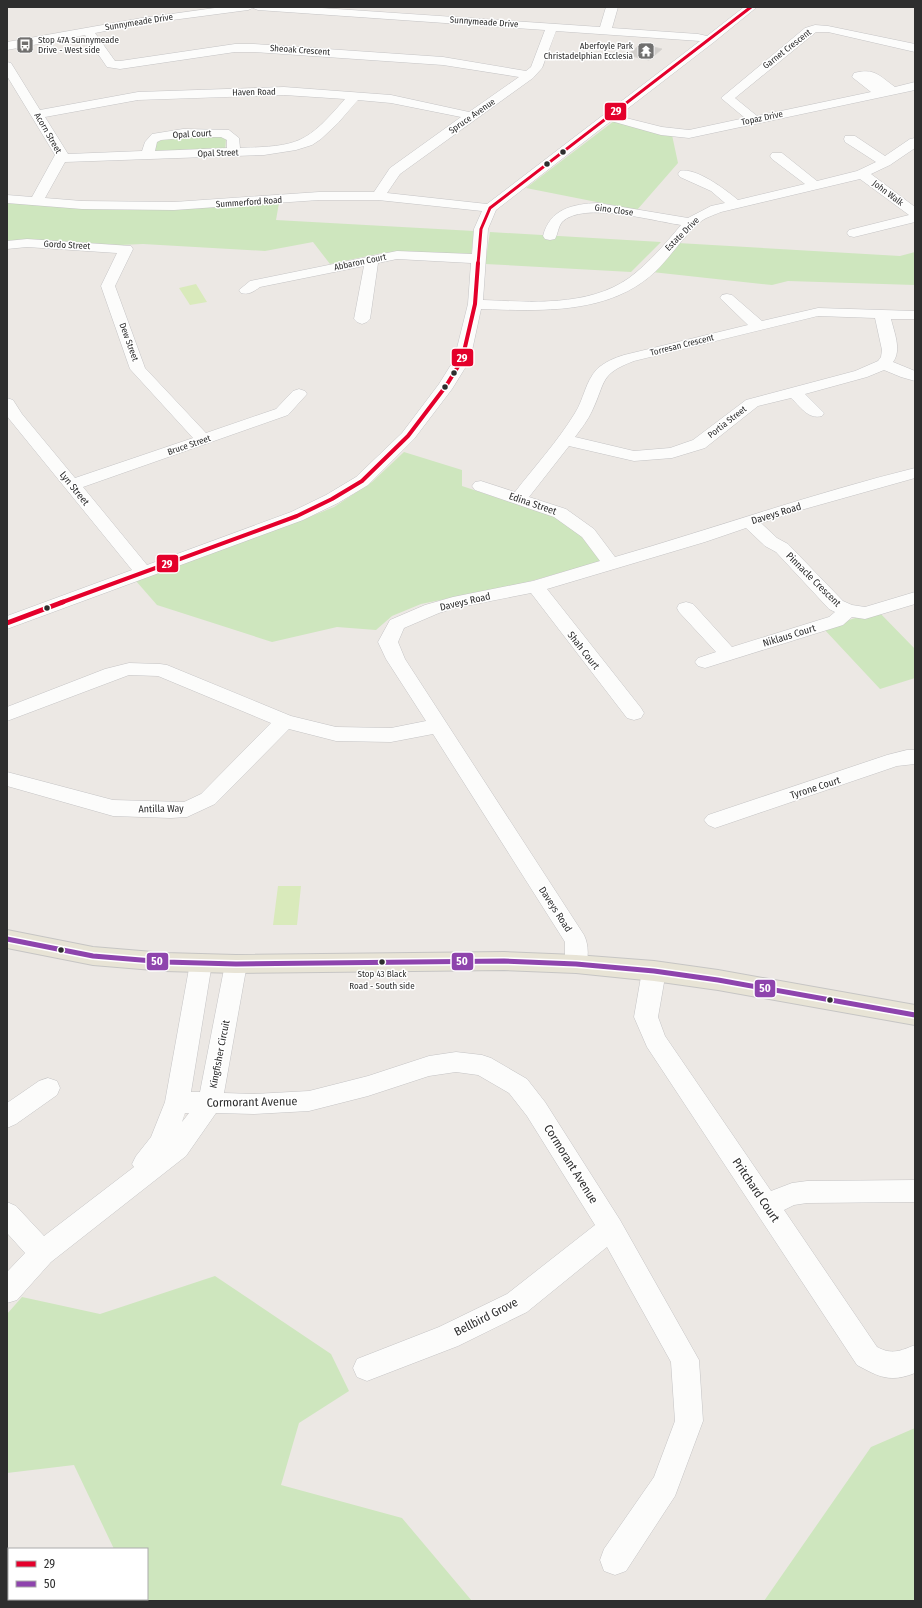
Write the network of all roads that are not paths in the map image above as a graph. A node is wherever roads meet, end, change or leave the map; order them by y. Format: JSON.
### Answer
{"nodes":[{"id":1,"x":248,"y":7,"type":"edge"},
{"id":2,"x":258,"y":7,"type":"edge"},
{"id":3,"x":457,"y":7,"type":"edge"},
{"id":4,"x":612,"y":7,"type":"edge"},
{"id":5,"x":751,"y":7,"type":"edge"},
{"id":6,"x":324,"y":9,"type":"edge"},
{"id":7,"x":176,"y":11,"type":"edge"},
{"id":8,"x":449,"y":20,"type":"junction"},
{"id":9,"x":552,"y":27,"type":"junction"},
{"id":10,"x":88,"y":31,"type":"junction"},
{"id":11,"x":605,"y":31,"type":"junction"},
{"id":12,"x":710,"y":40,"type":"junction"},
{"id":13,"x":7,"y":46,"type":"edge"},
{"id":14,"x":915,"y":48,"type":"edge"},
{"id":15,"x":7,"y":66,"type":"edge"},
{"id":16,"x":529,"y":75,"type":"junction"},
{"id":17,"x":915,"y":86,"type":"edge"},
{"id":18,"x":13,"y":87,"type":"edge"},
{"id":19,"x":354,"y":96,"type":"junction"},
{"id":20,"x":38,"y":114,"type":"junction"},
{"id":21,"x":471,"y":116,"type":"junction"},
{"id":22,"x":610,"y":117,"type":"junction"},
{"id":23,"x":754,"y":120,"type":"junction"},
{"id":24,"x":850,"y":139,"type":"dead end"},
{"id":25,"x":915,"y":142,"type":"edge"},
{"id":26,"x":234,"y":152,"type":"junction"},
{"id":27,"x":148,"y":155,"type":"junction"},
{"id":28,"x":777,"y":156,"type":"dead end"},
{"id":29,"x":61,"y":158,"type":"junction"},
{"id":30,"x":885,"y":162,"type":"junction"},
{"id":31,"x":686,"y":174,"type":"dead end"},
{"id":32,"x":862,"y":174,"type":"junction"},
{"id":33,"x":816,"y":186,"type":"junction"},
{"id":34,"x":378,"y":196,"type":"junction"},
{"id":35,"x":7,"y":199,"type":"edge"},
{"id":36,"x":36,"y":202,"type":"junction"},
{"id":37,"x":735,"y":204,"type":"junction"},
{"id":38,"x":490,"y":208,"type":"junction"},
{"id":39,"x":915,"y":213,"type":"edge"},
{"id":40,"x":915,"y":217,"type":"edge"},
{"id":41,"x":691,"y":223,"type":"junction"},
{"id":42,"x":854,"y":233,"type":"dead end"},
{"id":43,"x":550,"y":236,"type":"dead end"},
{"id":44,"x":7,"y":245,"type":"edge"},
{"id":45,"x":126,"y":249,"type":"joint"},
{"id":46,"x":372,"y":259,"type":"junction"},
{"id":47,"x":478,"y":259,"type":"junction"},
{"id":48,"x":246,"y":290,"type":"dead end"},
{"id":49,"x":727,"y":298,"type":"dead end"},
{"id":50,"x":475,"y":304,"type":"junction"},
{"id":51,"x":882,"y":314,"type":"junction"},
{"id":52,"x":915,"y":315,"type":"edge"},
{"id":53,"x":362,"y":319,"type":"dead end"},
{"id":54,"x":758,"y":326,"type":"junction"},
{"id":55,"x":884,"y":364,"type":"junction"},
{"id":56,"x":915,"y":376,"type":"edge"},
{"id":57,"x":793,"y":391,"type":"junction"},
{"id":58,"x":299,"y":394,"type":"dead end"},
{"id":59,"x":7,"y":403,"type":"edge"},
{"id":60,"x":816,"y":413,"type":"dead end"},
{"id":61,"x":204,"y":440,"type":"junction"},
{"id":62,"x":565,"y":440,"type":"junction"},
{"id":63,"x":915,"y":474,"type":"edge"},
{"id":64,"x":72,"y":485,"type":"junction"},
{"id":65,"x":481,"y":486,"type":"dead end"},
{"id":66,"x":519,"y":498,"type":"junction"},
{"id":67,"x":755,"y":519,"type":"junction"},
{"id":68,"x":611,"y":564,"type":"junction"},
{"id":69,"x":144,"y":572,"type":"junction"},
{"id":70,"x":535,"y":586,"type":"junction"},
{"id":71,"x":915,"y":598,"type":"edge"},
{"id":72,"x":686,"y":608,"type":"dead end"},
{"id":73,"x":848,"y":610,"type":"junction"},
{"id":74,"x":7,"y":623,"type":"edge"},
{"id":75,"x":728,"y":654,"type":"junction"},
{"id":76,"x":704,"y":662,"type":"dead end"},
{"id":77,"x":634,"y":713,"type":"dead end"},
{"id":78,"x":7,"y":714,"type":"edge"},
{"id":79,"x":285,"y":721,"type":"junction"},
{"id":80,"x":438,"y":726,"type":"junction"},
{"id":81,"x":915,"y":757,"type":"edge"},
{"id":82,"x":7,"y":779,"type":"edge"},
{"id":83,"x":715,"y":820,"type":"dead end"},
{"id":84,"x":7,"y":939,"type":"edge"},
{"id":85,"x":201,"y":963,"type":"junction"},
{"id":86,"x":236,"y":964,"type":"junction"},
{"id":87,"x":576,"y":964,"type":"junction"},
{"id":88,"x":654,"y":972,"type":"junction"},
{"id":89,"x":914,"y":1012,"type":"edge"},
{"id":90,"x":48,"y":1088,"type":"dead end"},
{"id":91,"x":178,"y":1102,"type":"junction"},
{"id":92,"x":210,"y":1103,"type":"junction"},
{"id":93,"x":7,"y":1117,"type":"edge"},
{"id":94,"x":130,"y":1184,"type":"junction"},
{"id":95,"x":915,"y":1191,"type":"edge"},
{"id":96,"x":766,"y":1205,"type":"junction"},
{"id":97,"x":7,"y":1214,"type":"edge"},
{"id":98,"x":611,"y":1228,"type":"junction"},
{"id":99,"x":42,"y":1253,"type":"junction"},
{"id":100,"x":7,"y":1291,"type":"edge"},
{"id":101,"x":915,"y":1358,"type":"edge"},
{"id":102,"x":367,"y":1368,"type":"dead end"},
{"id":103,"x":615,"y":1560,"type":"dead end"}],
"edges":[{"from":1,"to":7,"type":"street","name":"Sunnymeade Drive"},
{"from":2,"to":6,"type":"street","name":"Sunnymeade Drive"},
{"from":3,"to":8,"type":"street"},
{"from":4,"to":11,"type":"street"},
{"from":5,"to":12,"type":"street"},
{"from":6,"to":8,"type":"street","name":"Sunnymeade Drive"},
{"from":7,"to":10,"type":"street","name":"Sunnymeade Drive"},
{"from":8,"to":9,"type":"street","name":"Sunnymeade Drive"},
{"from":9,"to":11,"type":"street","name":"Sunnymeade Drive"},
{"from":9,"to":16,"type":"street","name":"Spruce Avenue"},
{"from":10,"to":13,"type":"street","name":"Sunnymeade Drive"},
{"from":10,"to":16,"type":"street","name":"Sheoak Crescent"},
{"from":11,"to":12,"type":"street","name":"Sunnymeade Drive"},
{"from":12,"to":22,"type":"street"},
{"from":14,"to":23,"type":"street","name":"Garnet Crescent"},
{"from":15,"to":18,"type":"street","name":"Acorn Street"},
{"from":16,"to":21,"type":"street","name":"Spruce Avenue"},
{"from":17,"to":23,"type":"street","name":"Topaz Drive"},
{"from":18,"to":20,"type":"street","name":"Acorn Street"},
{"from":19,"to":20,"type":"street","name":"Haven Road"},
{"from":19,"to":21,"type":"street","name":"Haven Road"},
{"from":19,"to":26,"type":"street","name":"Opal Street"},
{"from":20,"to":29,"type":"street","name":"Acorn Street"},
{"from":21,"to":34,"type":"street","name":"Spruce Avenue"},
{"from":22,"to":23,"type":"street","name":"Topaz Drive"},
{"from":22,"to":38,"type":"street"},
{"from":24,"to":30,"type":"street"},
{"from":25,"to":30,"type":"street","name":"Estate Drive"},
{"from":26,"to":27,"type":"street","name":"Opal Street"},
{"from":26,"to":27,"type":"street","name":"Opal Court"},
{"from":27,"to":29,"type":"street","name":"Opal Street"},
{"from":28,"to":33,"type":"street"},
{"from":29,"to":36,"type":"street","name":"Acorn Street"},
{"from":30,"to":32,"type":"street","name":"Estate Drive"},
{"from":31,"to":37,"type":"street"},
{"from":32,"to":33,"type":"street","name":"Estate Drive"},
{"from":32,"to":39,"type":"street","name":"John Walk"},
{"from":33,"to":37,"type":"street","name":"Estate Drive"},
{"from":34,"to":36,"type":"street","name":"Summerford Road"},
{"from":34,"to":38,"type":"street","name":"Summerford Road"},
{"from":35,"to":36,"type":"street","name":"Summerford Road"},
{"from":37,"to":41,"type":"street","name":"Estate Drive"},
{"from":38,"to":47,"type":"street"},
{"from":40,"to":42,"type":"street","name":"John Walk"},
{"from":41,"to":43,"type":"street","name":"Gino Close"},
{"from":41,"to":50,"type":"street","name":"Estate Drive"},
{"from":44,"to":45,"type":"street","name":"Gordo Street"},
{"from":45,"to":61,"type":"street","name":"Dew Street"},
{"from":46,"to":47,"type":"street","name":"Abbaron Court"},
{"from":46,"to":48,"type":"street","name":"Abbaron Court"},
{"from":46,"to":53,"type":"street"},
{"from":47,"to":50,"type":"street"},
{"from":49,"to":54,"type":"street"},
{"from":50,"to":69,"type":"street"},
{"from":51,"to":52,"type":"street","name":"Torresan Crescent"},
{"from":51,"to":54,"type":"street","name":"Torresan Crescent"},
{"from":51,"to":55,"type":"street"},
{"from":54,"to":62,"type":"street","name":"Torresan Crescent"},
{"from":55,"to":56,"type":"street"},
{"from":55,"to":57,"type":"street","name":"Portia Street"},
{"from":57,"to":60,"type":"street"},
{"from":57,"to":62,"type":"street","name":"Portia Street"},
{"from":58,"to":61,"type":"street","name":"Bruce Street"},
{"from":59,"to":64,"type":"street","name":"Lyn Street"},
{"from":61,"to":64,"type":"street","name":"Bruce Street"},
{"from":62,"to":66,"type":"street","name":"Torresan Crescent"},
{"from":63,"to":67,"type":"street","name":"Daveys Road"},
{"from":64,"to":69,"type":"street","name":"Lyn Street"},
{"from":65,"to":66,"type":"street","name":"Edina Street"},
{"from":66,"to":68,"type":"street","name":"Edina Street"},
{"from":67,"to":68,"type":"street","name":"Daveys Road"},
{"from":67,"to":73,"type":"street","name":"Pinnacle Crescent"},
{"from":68,"to":70,"type":"street","name":"Daveys Road"},
{"from":69,"to":74,"type":"street"},
{"from":70,"to":77,"type":"street","name":"Shah Court"},
{"from":70,"to":80,"type":"street","name":"Daveys Road"},
{"from":71,"to":73,"type":"street","name":"Pinnacle Crescent"},
{"from":72,"to":75,"type":"street"},
{"from":73,"to":75,"type":"street","name":"Niklaus Court"},
{"from":75,"to":76,"type":"street","name":"Niklaus Court"},
{"from":78,"to":79,"type":"street"},
{"from":79,"to":80,"type":"street"},
{"from":79,"to":82,"type":"street","name":"Antilla Way"},
{"from":80,"to":87,"type":"street","name":"Daveys Road"},
{"from":81,"to":83,"type":"street","name":"Tyrone Court"},
{"from":84,"to":85,"type":"main road"},
{"from":85,"to":86,"type":"main road"},
{"from":85,"to":91,"type":"street","name":"Kingfisher Circuit"},
{"from":86,"to":87,"type":"main road"},
{"from":86,"to":92,"type":"street","name":"Kingfisher Circuit"},
{"from":87,"to":88,"type":"main road"},
{"from":88,"to":89,"type":"main road"},
{"from":88,"to":96,"type":"street","name":"Pritchard Court"},
{"from":90,"to":93,"type":"street"},
{"from":91,"to":92,"type":"street","name":"Cormorant Avenue"},
{"from":91,"to":94,"type":"street","name":"Kingfisher Circuit"},
{"from":92,"to":94,"type":"street","name":"Kingfisher Circuit"},
{"from":92,"to":98,"type":"street","name":"Cormorant Avenue"},
{"from":94,"to":99,"type":"street","name":"Kingfisher Circuit"},
{"from":95,"to":96,"type":"street"},
{"from":96,"to":101,"type":"street","name":"Pritchard Court"},
{"from":97,"to":99,"type":"street"},
{"from":98,"to":102,"type":"street","name":"Bellbird Grove"},
{"from":98,"to":103,"type":"street","name":"Cormorant Avenue"},
{"from":99,"to":100,"type":"street","name":"Kingfisher Circuit"}]}
